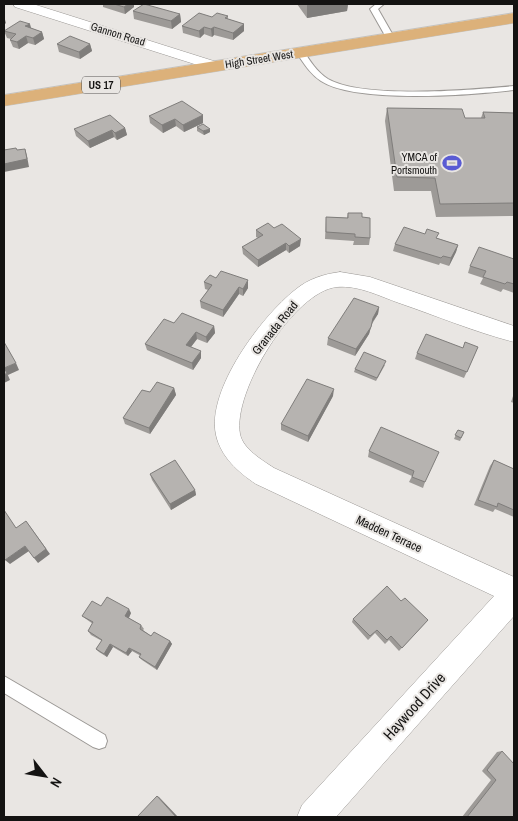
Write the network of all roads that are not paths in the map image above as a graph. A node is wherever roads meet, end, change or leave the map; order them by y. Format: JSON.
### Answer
{"nodes":[{"id":1,"x":20,"y":4,"type":"edge"},
{"id":2,"x":380,"y":4,"type":"edge"},
{"id":3,"x":514,"y":18,"type":"edge"},
{"id":4,"x":390,"y":37,"type":"junction"},
{"id":5,"x":300,"y":52,"type":"junction"},
{"id":6,"x":215,"y":66,"type":"junction"},
{"id":7,"x":514,"y":88,"type":"edge"},
{"id":8,"x":4,"y":101,"type":"edge"},
{"id":9,"x":514,"y":334,"type":"edge"},
{"id":10,"x":264,"y":476,"type":"joint"},
{"id":11,"x":514,"y":591,"type":"edge"},
{"id":12,"x":514,"y":595,"type":"edge"},
{"id":13,"x":4,"y":684,"type":"edge"},
{"id":14,"x":99,"y":741,"type":"dead end"},
{"id":15,"x":314,"y":817,"type":"edge"}],
"edges":[{"from":1,"to":6,"type":"street","name":"Gannon Road"},
{"from":2,"to":4,"type":"lane"},
{"from":3,"to":4,"type":"main road","name":"High Street West","number":"US 17"},
{"from":4,"to":5,"type":"main road","name":"High Street West","number":"US 17"},
{"from":5,"to":6,"type":"main road","name":"High Street West","number":"US 17"},
{"from":5,"to":7,"type":"lane"},
{"from":6,"to":8,"type":"main road","name":"High Street West","number":"US 17"},
{"from":9,"to":10,"type":"street","name":"Granada Road"},
{"from":10,"to":11,"type":"street","name":"Madden Terrace"},
{"from":12,"to":15,"type":"street","name":"Haywood Drive"},
{"from":13,"to":14,"type":"lane"}]}
